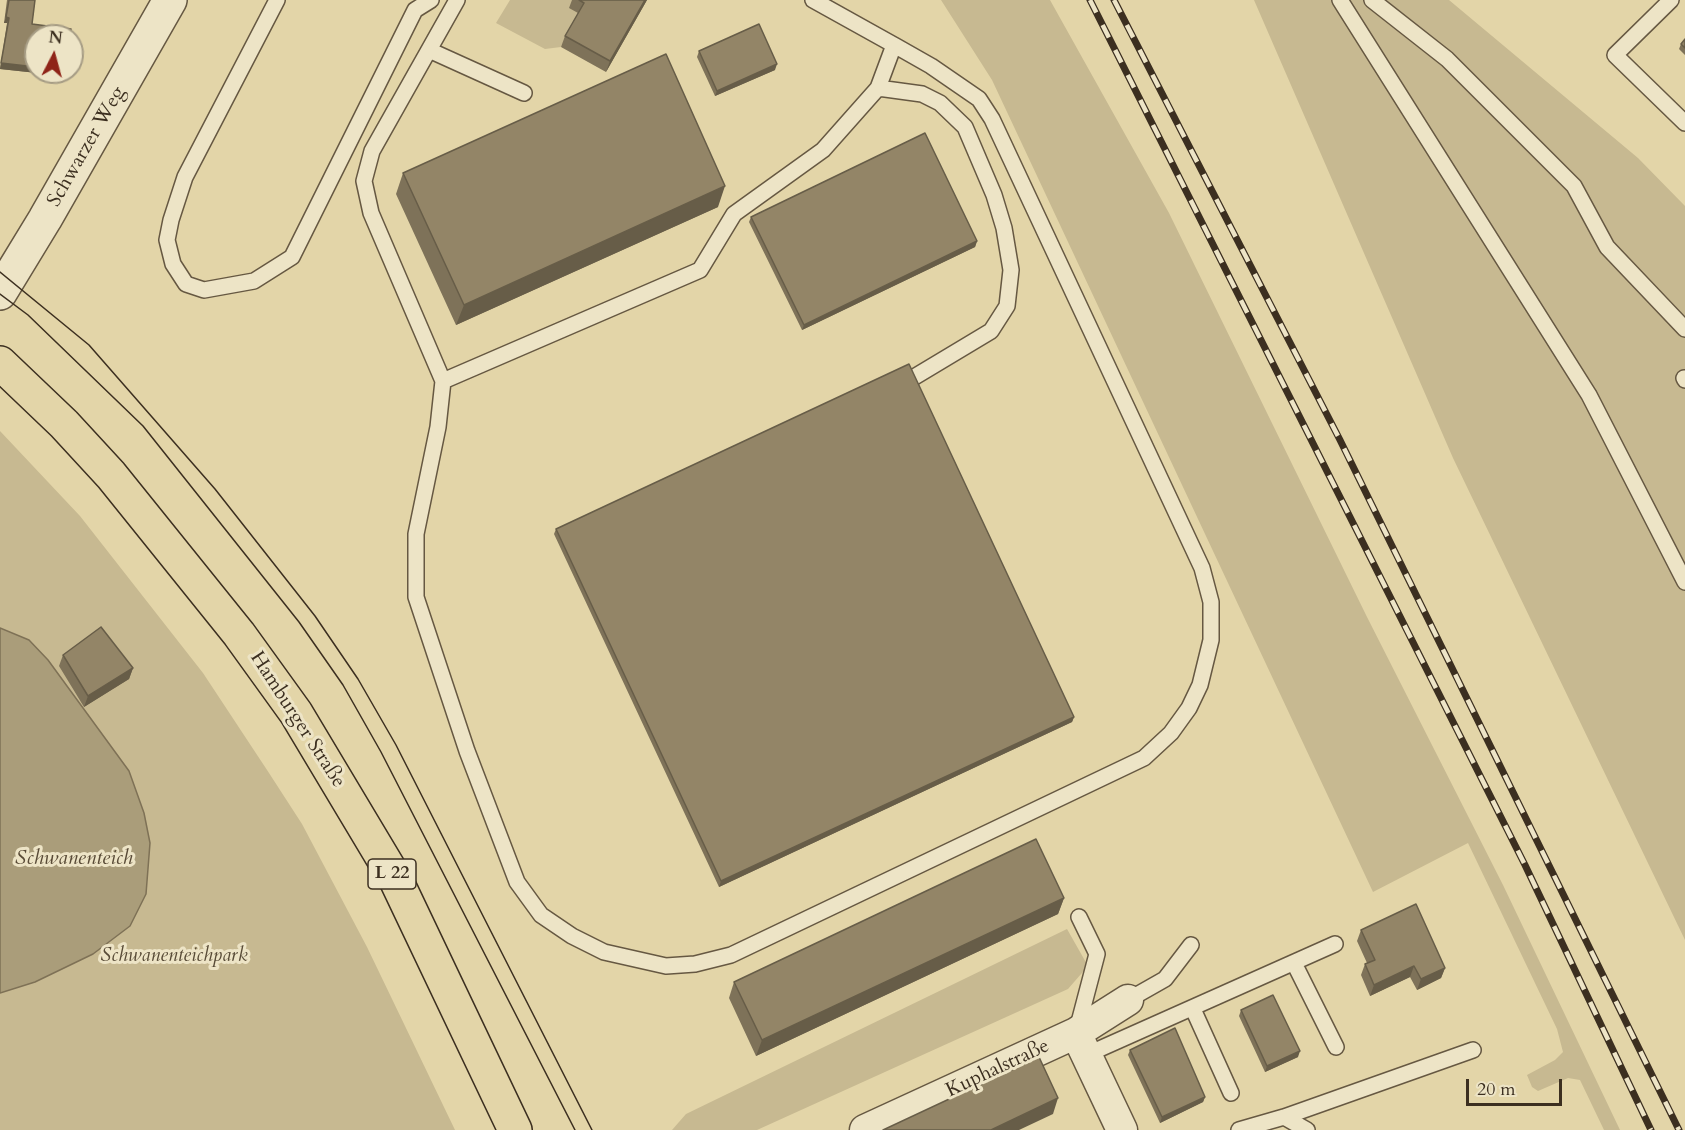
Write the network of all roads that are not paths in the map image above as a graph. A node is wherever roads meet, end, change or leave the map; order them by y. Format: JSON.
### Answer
{"nodes":[{"id":1,"x":170,"y":0,"type":"edge"},
{"id":2,"x":277,"y":0,"type":"edge"},
{"id":3,"x":431,"y":0,"type":"edge"},
{"id":4,"x":457,"y":0,"type":"edge"},
{"id":5,"x":813,"y":0,"type":"edge"},
{"id":6,"x":1340,"y":0,"type":"edge"},
{"id":7,"x":1372,"y":0,"type":"edge"},
{"id":8,"x":1671,"y":0,"type":"edge"},
{"id":9,"x":894,"y":45,"type":"junction"},
{"id":10,"x":429,"y":50,"type":"junction"},
{"id":11,"x":878,"y":88,"type":"junction"},
{"id":12,"x":524,"y":93,"type":"dead end"},
{"id":13,"x":1685,"y":123,"type":"edge"},
{"id":14,"x":0,"y":292,"type":"edge"},
{"id":15,"x":1685,"y":329,"type":"edge"},
{"id":16,"x":0,"y":363,"type":"edge"},
{"id":17,"x":911,"y":379,"type":"edge"},
{"id":18,"x":443,"y":381,"type":"junction"},
{"id":19,"x":1685,"y":582,"type":"edge"},
{"id":20,"x":1079,"y":917,"type":"dead end"},
{"id":21,"x":1335,"y":944,"type":"dead end"},
{"id":22,"x":1191,"y":945,"type":"dead end"},
{"id":23,"x":1294,"y":963,"type":"junction"},
{"id":24,"x":1128,"y":1000,"type":"joint"},
{"id":25,"x":1193,"y":1009,"type":"junction"},
{"id":26,"x":1081,"y":1044,"type":"junction"},
{"id":27,"x":1336,"y":1047,"type":"dead end"},
{"id":28,"x":1473,"y":1050,"type":"dead end"},
{"id":29,"x":1231,"y":1093,"type":"dead end"},
{"id":30,"x":1284,"y":1117,"type":"junction"},
{"id":31,"x":514,"y":1130,"type":"edge"},
{"id":32,"x":865,"y":1130,"type":"edge"},
{"id":33,"x":1122,"y":1130,"type":"edge"},
{"id":34,"x":1239,"y":1130,"type":"edge"},
{"id":35,"x":1307,"y":1130,"type":"edge"}],
"edges":[{"from":1,"to":14,"type":"street","name":"Schwarzer Weg"},
{"from":2,"to":3,"type":"lane"},
{"from":4,"to":10,"type":"lane"},
{"from":5,"to":9,"type":"lane"},
{"from":6,"to":19,"type":"lane"},
{"from":7,"to":15,"type":"lane"},
{"from":8,"to":13,"type":"lane"},
{"from":9,"to":11,"type":"lane"},
{"from":9,"to":18,"type":"lane"},
{"from":10,"to":12,"type":"lane"},
{"from":10,"to":18,"type":"lane"},
{"from":11,"to":17,"type":"lane"},
{"from":11,"to":18,"type":"lane"},
{"from":16,"to":31,"type":"main road","name":"Hamburger Straße","number":"L 22"},
{"from":20,"to":26,"type":"lane"},
{"from":21,"to":23,"type":"lane"},
{"from":22,"to":24,"type":"lane"},
{"from":23,"to":25,"type":"lane"},
{"from":23,"to":27,"type":"lane"},
{"from":24,"to":26,"type":"street","name":"Kuphalstraße"},
{"from":25,"to":26,"type":"lane"},
{"from":25,"to":29,"type":"lane"},
{"from":26,"to":32,"type":"street","name":"Kuphalstraße"},
{"from":26,"to":33,"type":"street"},
{"from":28,"to":30,"type":"lane"},
{"from":30,"to":34,"type":"lane"},
{"from":30,"to":35,"type":"lane"}]}
